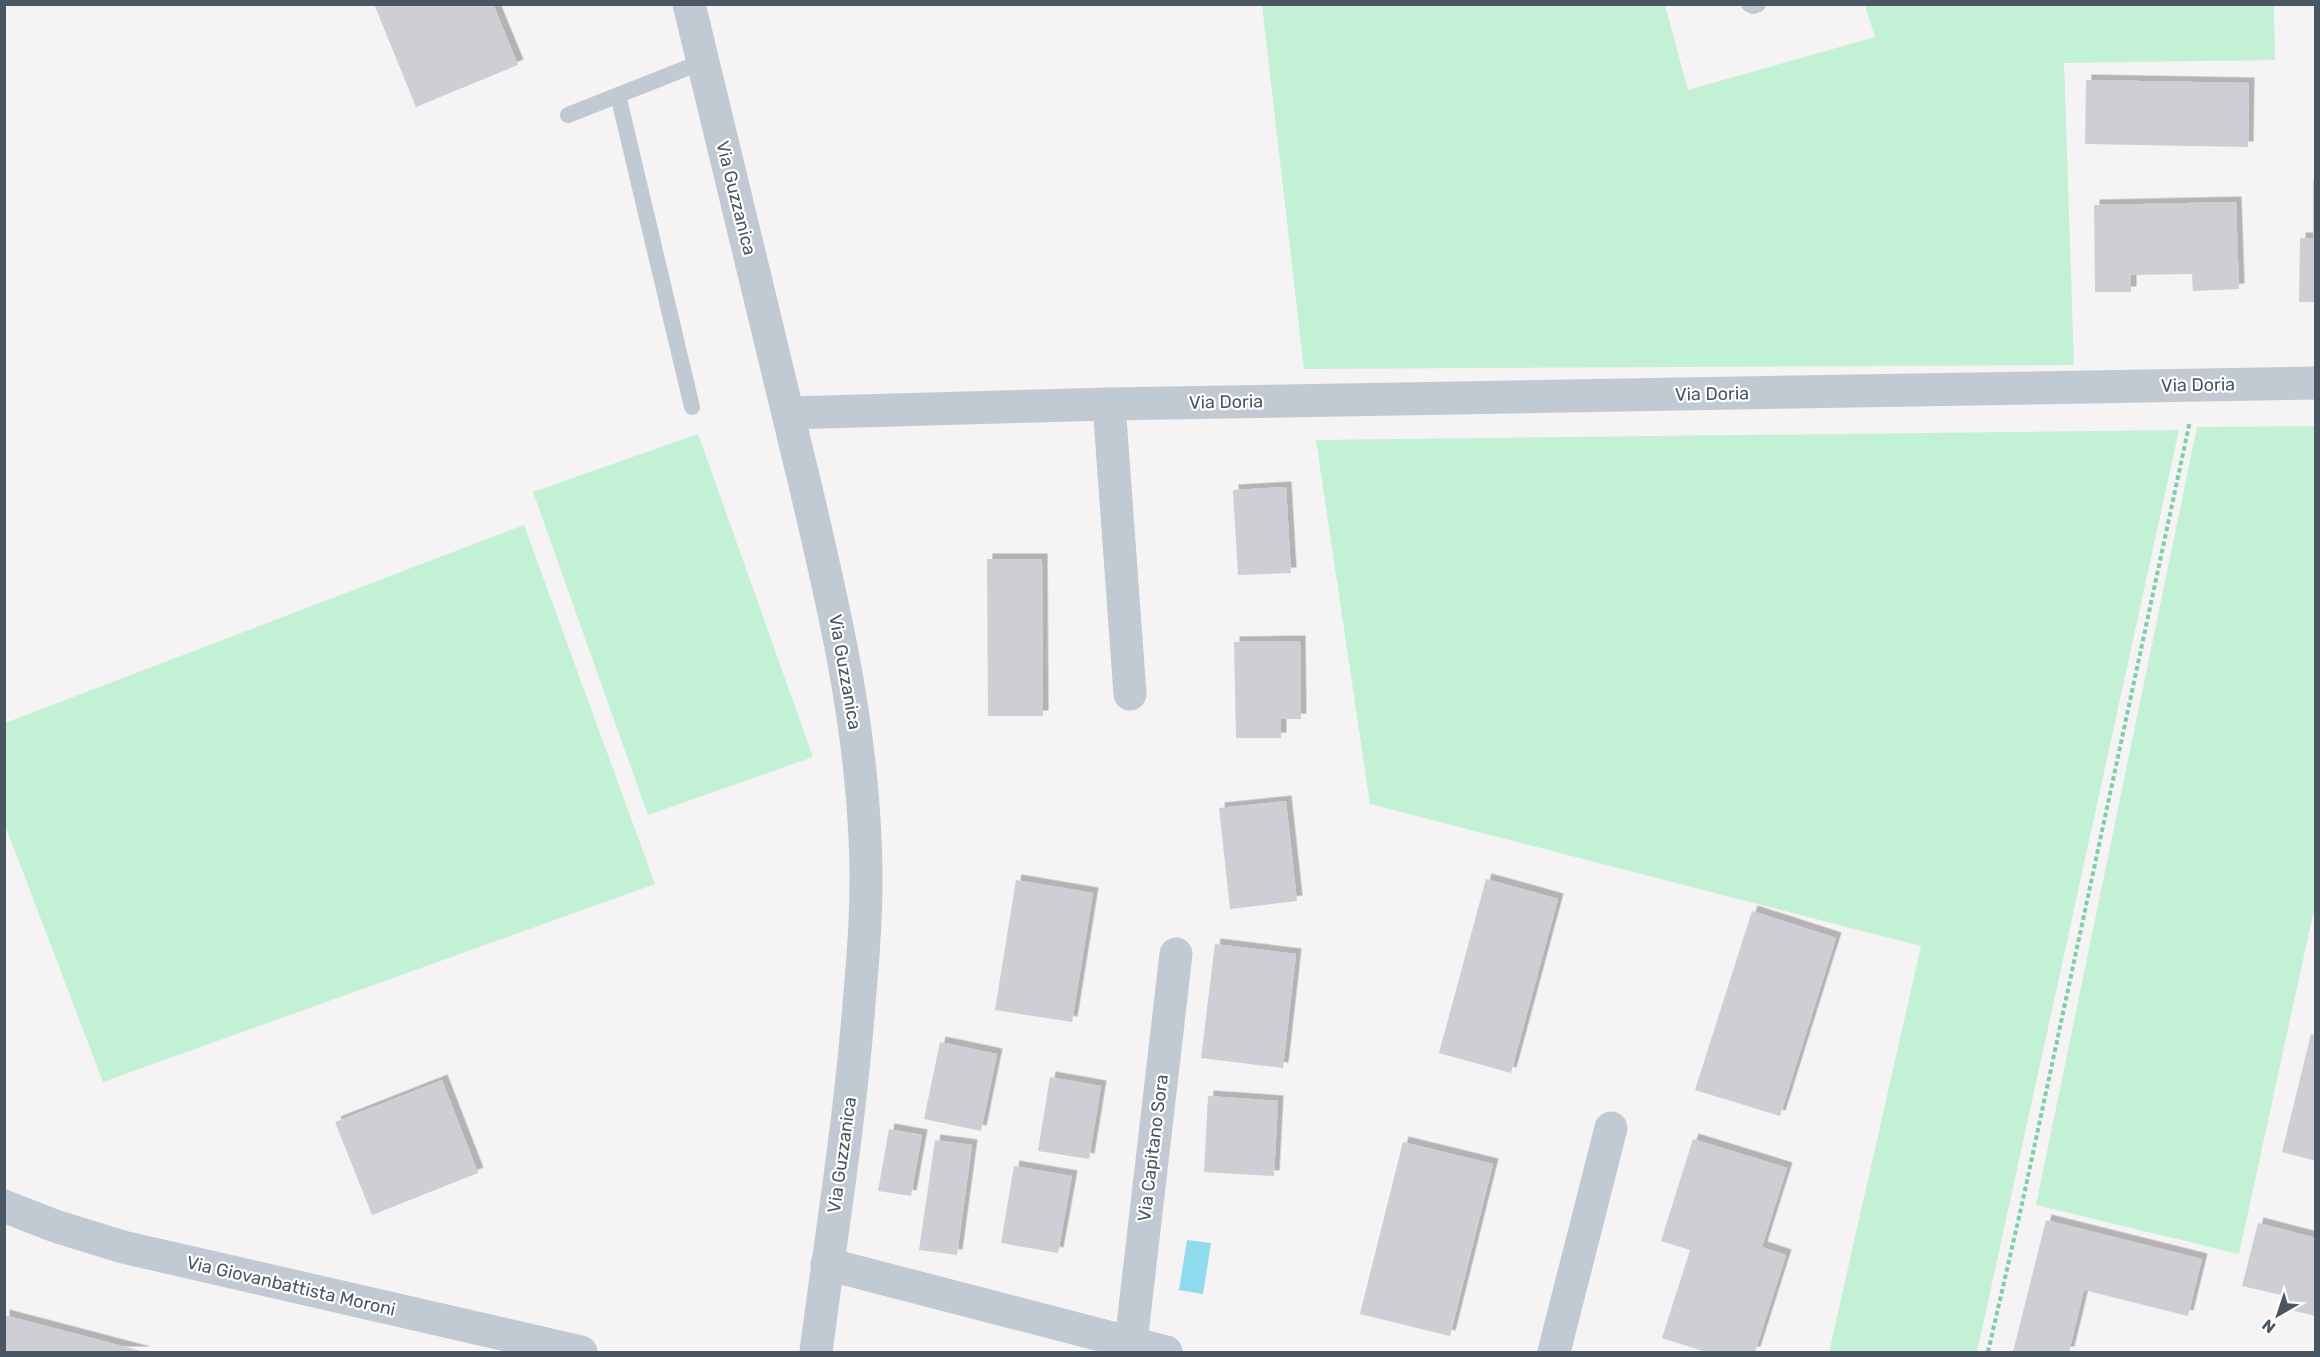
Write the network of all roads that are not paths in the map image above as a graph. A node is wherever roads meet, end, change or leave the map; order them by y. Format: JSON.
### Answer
{"nodes":[{"id":1,"x":689,"y":4,"type":"edge"},
{"id":2,"x":1749,"y":4,"type":"edge"},
{"id":3,"x":1758,"y":4,"type":"edge"},
{"id":4,"x":702,"y":62,"type":"junction"},
{"id":5,"x":618,"y":95,"type":"junction"},
{"id":6,"x":568,"y":115,"type":"dead end"},
{"id":7,"x":2316,"y":383,"type":"edge"},
{"id":8,"x":1109,"y":404,"type":"junction"},
{"id":9,"x":692,"y":406,"type":"dead end"},
{"id":10,"x":789,"y":413,"type":"junction"},
{"id":11,"x":1130,"y":694,"type":"dead end"},
{"id":12,"x":1176,"y":954,"type":"dead end"},
{"id":13,"x":1611,"y":1128,"type":"dead end"},
{"id":14,"x":4,"y":1206,"type":"edge"},
{"id":15,"x":827,"y":1264,"type":"junction"},
{"id":16,"x":1131,"y":1342,"type":"junction"},
{"id":17,"x":581,"y":1353,"type":"edge"},
{"id":18,"x":816,"y":1353,"type":"edge"},
{"id":19,"x":1166,"y":1353,"type":"edge"},
{"id":20,"x":1554,"y":1353,"type":"edge"}],
"edges":[{"from":1,"to":4,"type":"street","name":"Via Guzzanica"},
{"from":2,"to":3,"type":"lane"},
{"from":4,"to":5,"type":"lane"},
{"from":4,"to":10,"type":"street","name":"Via Guzzanica"},
{"from":5,"to":6,"type":"lane"},
{"from":5,"to":9,"type":"lane"},
{"from":7,"to":8,"type":"street","name":"Via Doria"},
{"from":8,"to":10,"type":"street","name":"Via Doria"},
{"from":8,"to":11,"type":"street"},
{"from":10,"to":15,"type":"street","name":"Via Guzzanica"},
{"from":12,"to":16,"type":"street","name":"Via Capitano Sora"},
{"from":13,"to":20,"type":"street"},
{"from":14,"to":17,"type":"street","name":"Via Giovanbattista Moroni"},
{"from":15,"to":16,"type":"street"},
{"from":15,"to":18,"type":"street","name":"Via Guzzanica"},
{"from":16,"to":19,"type":"street"}]}
